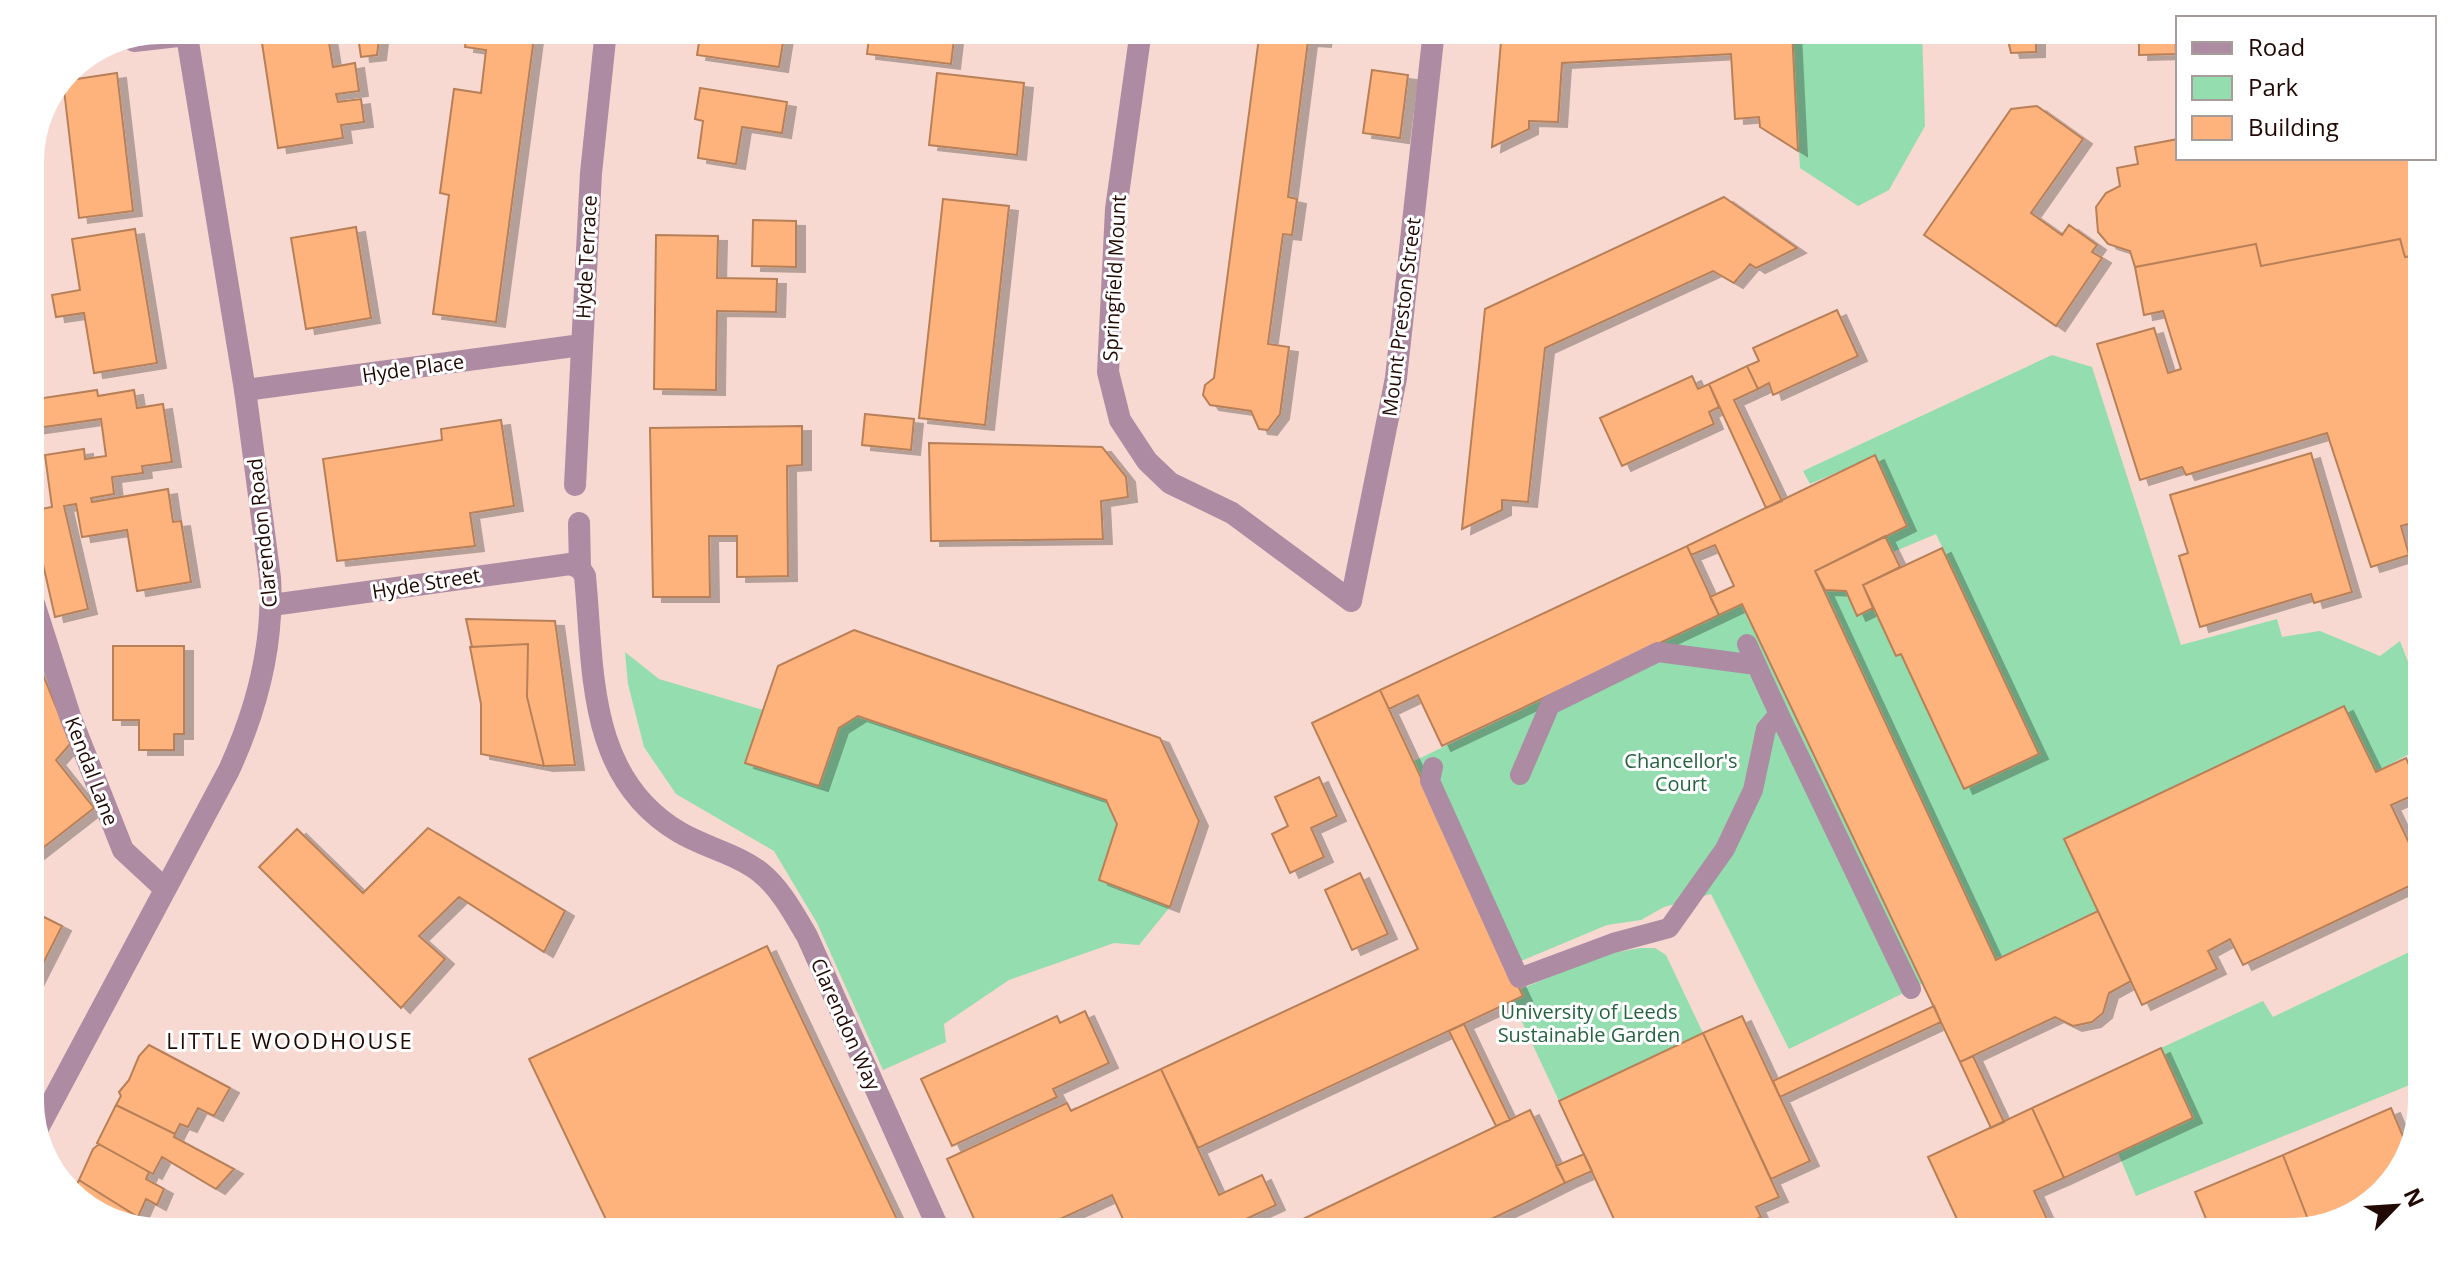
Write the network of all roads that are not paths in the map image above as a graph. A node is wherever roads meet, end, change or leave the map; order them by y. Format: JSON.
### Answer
{"nodes":[{"id":1,"x":188,"y":44,"type":"edge"},
{"id":2,"x":605,"y":44,"type":"edge"},
{"id":3,"x":1139,"y":44,"type":"edge"},
{"id":4,"x":1432,"y":44,"type":"edge"},
{"id":5,"x":581,"y":345,"type":"junction"},
{"id":6,"x":245,"y":390,"type":"junction"},
{"id":7,"x":575,"y":485,"type":"dead end"},
{"id":8,"x":579,"y":523,"type":"dead end"},
{"id":9,"x":580,"y":568,"type":"junction"},
{"id":10,"x":1351,"y":601,"type":"joint"},
{"id":11,"x":272,"y":605,"type":"junction"},
{"id":12,"x":44,"y":635,"type":"edge"},
{"id":13,"x":1747,"y":644,"type":"dead end"},
{"id":14,"x":1756,"y":665,"type":"junction"},
{"id":15,"x":1779,"y":714,"type":"junction"},
{"id":16,"x":1433,"y":767,"type":"dead end"},
{"id":17,"x":1520,"y":775,"type":"dead end"},
{"id":18,"x":165,"y":889,"type":"junction"},
{"id":19,"x":1911,"y":989,"type":"dead end"},
{"id":20,"x":45,"y":1115,"type":"edge"},
{"id":21,"x":934,"y":1218,"type":"edge"}],
"edges":[{"from":1,"to":6,"type":"street","name":"Clarendon Road"},
{"from":2,"to":5,"type":"street","name":"Hyde Terrace"},
{"from":3,"to":10,"type":"street","name":"Springfield Mount"},
{"from":4,"to":10,"type":"street","name":"Mount Preston Street"},
{"from":5,"to":6,"type":"street","name":"Hyde Place"},
{"from":5,"to":7,"type":"street","name":"Hyde Terrace"},
{"from":6,"to":11,"type":"street","name":"Clarendon Road"},
{"from":8,"to":9,"type":"street"},
{"from":9,"to":11,"type":"street","name":"Hyde Street"},
{"from":9,"to":21,"type":"street","name":"Clarendon Way"},
{"from":11,"to":18,"type":"street","name":"Clarendon Road"},
{"from":12,"to":18,"type":"street","name":"Kendal Lane"},
{"from":13,"to":14,"type":"street"},
{"from":14,"to":15,"type":"street"},
{"from":14,"to":17,"type":"street"},
{"from":15,"to":16,"type":"street"},
{"from":15,"to":19,"type":"street"},
{"from":18,"to":20,"type":"street","name":"Clarendon Road"}]}
